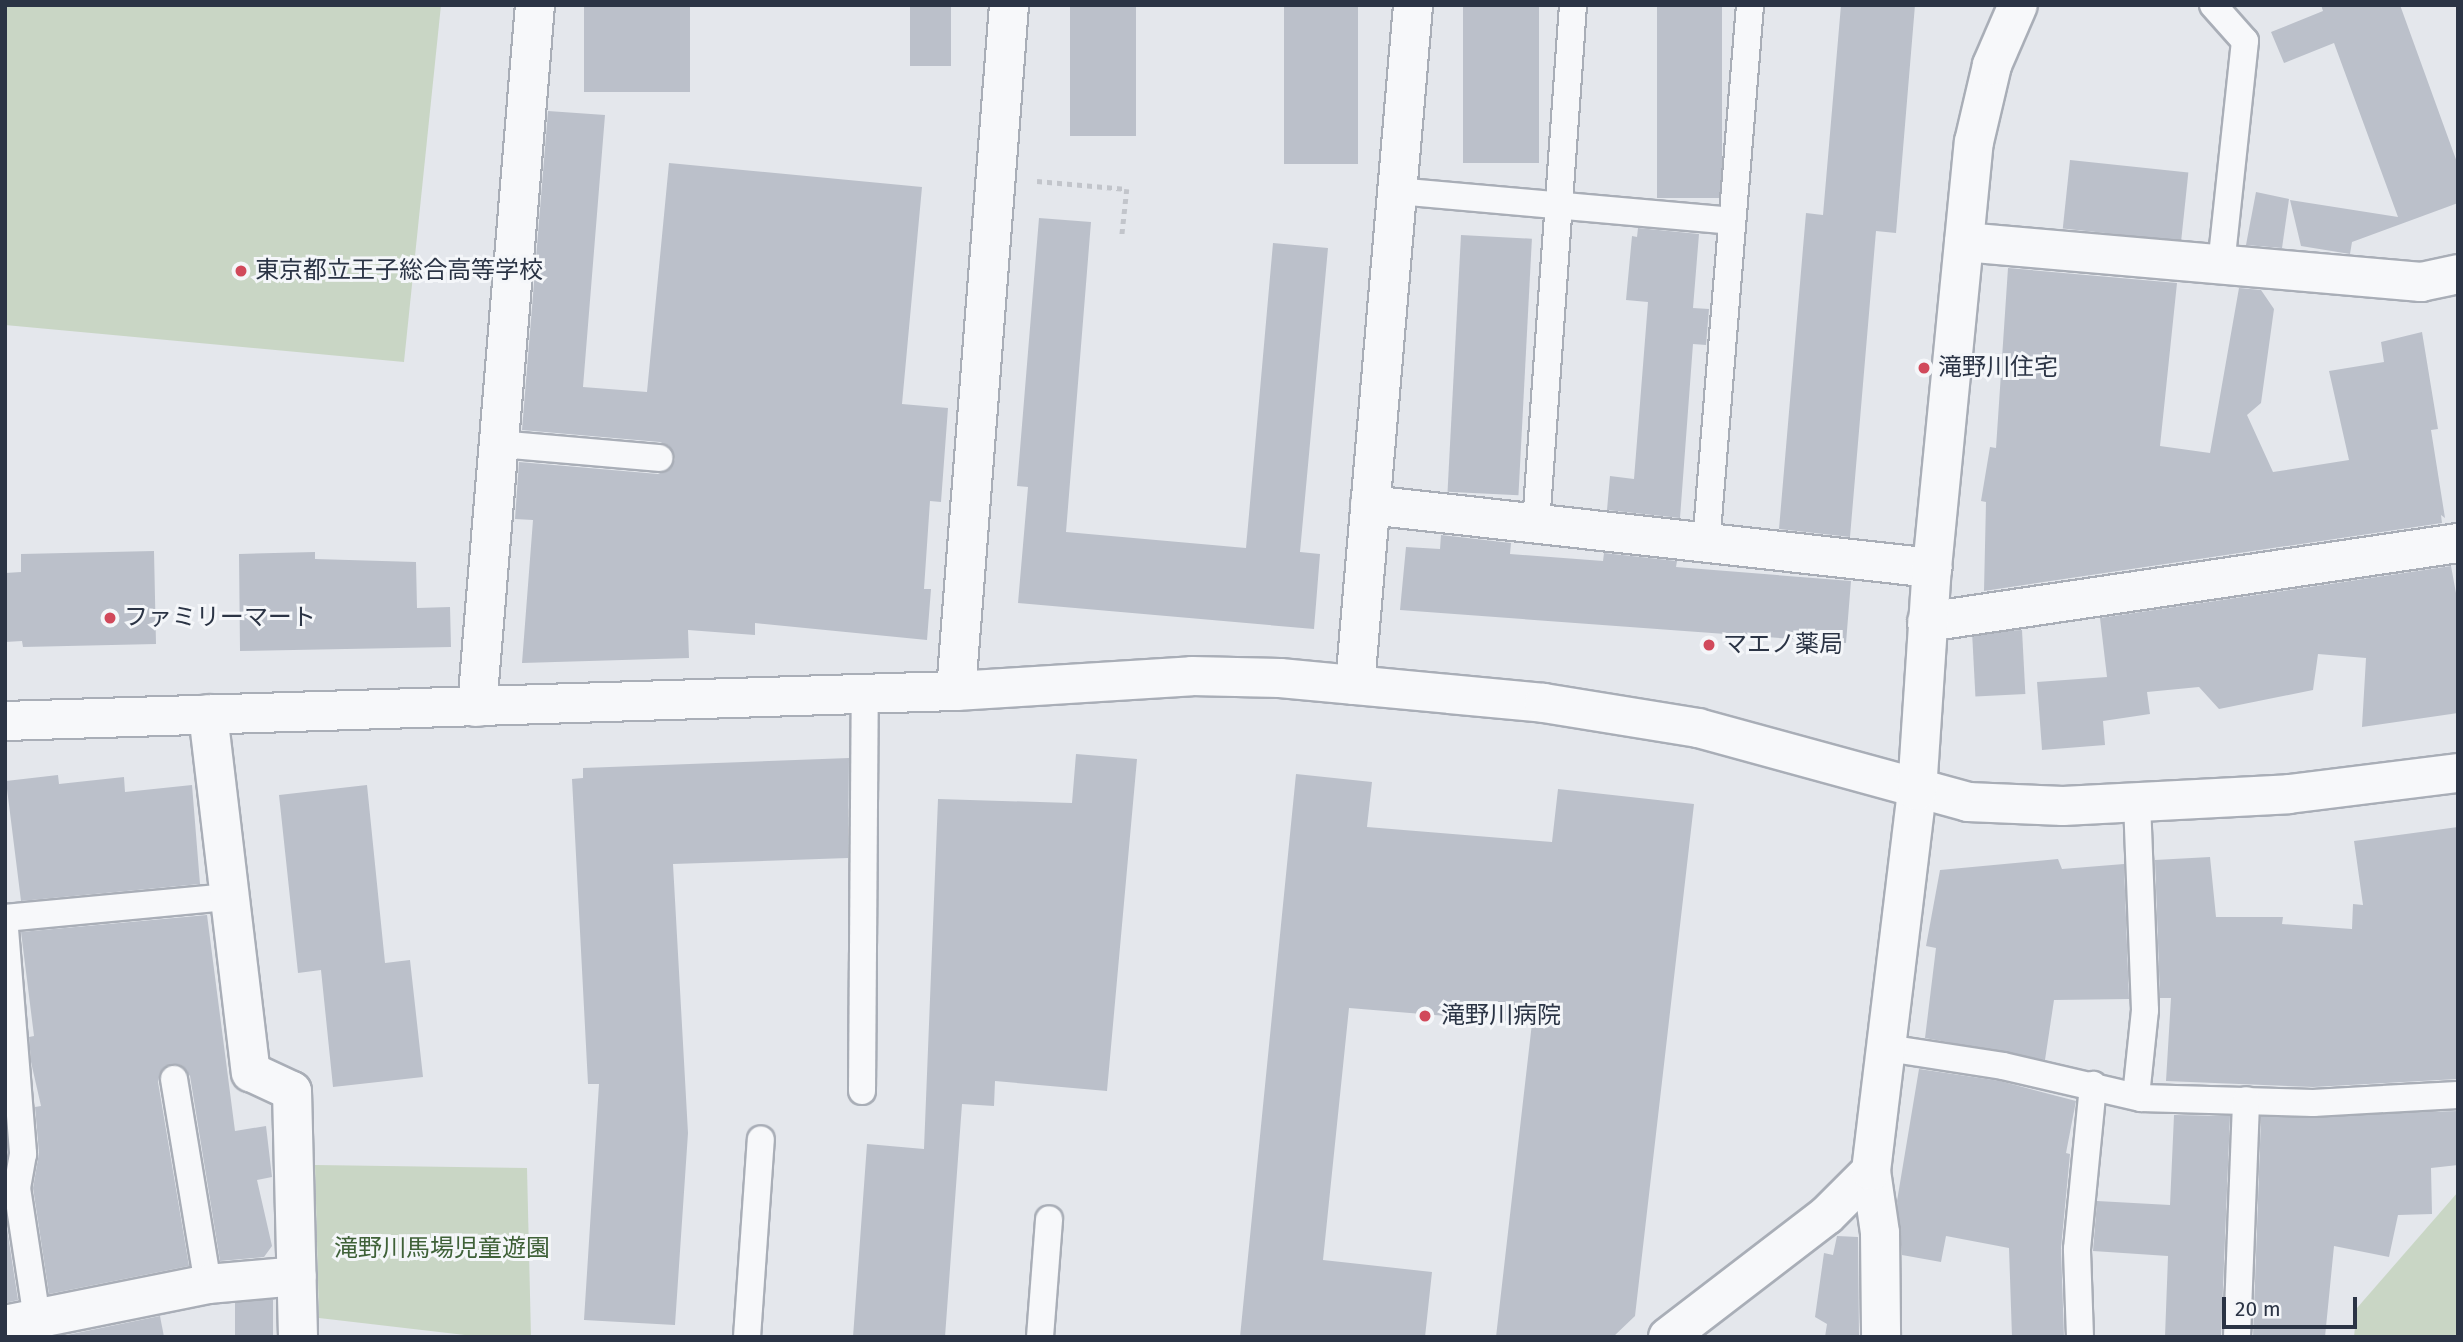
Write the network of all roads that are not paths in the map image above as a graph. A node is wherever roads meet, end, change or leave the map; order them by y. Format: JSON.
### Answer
{"nodes":[{"id":1,"x":535,"y":5,"type":"edge"},
{"id":2,"x":1009,"y":5,"type":"edge"},
{"id":3,"x":1413,"y":5,"type":"edge"},
{"id":4,"x":1573,"y":5,"type":"edge"},
{"id":5,"x":1750,"y":5,"type":"edge"},
{"id":6,"x":2213,"y":5,"type":"edge"},
{"id":7,"x":2012,"y":9,"type":"edge"},
{"id":8,"x":1397,"y":191,"type":"junction"},
{"id":9,"x":1560,"y":208,"type":"junction"},
{"id":10,"x":1732,"y":221,"type":"junction"},
{"id":11,"x":1964,"y":242,"type":"junction"},
{"id":12,"x":2221,"y":265,"type":"junction"},
{"id":13,"x":2458,"y":274,"type":"edge"},
{"id":14,"x":499,"y":444,"type":"junction"},
{"id":15,"x":659,"y":458,"type":"dead end"},
{"id":16,"x":1370,"y":505,"type":"junction"},
{"id":17,"x":1536,"y":524,"type":"junction"},
{"id":18,"x":2458,"y":543,"type":"edge"},
{"id":19,"x":1706,"y":544,"type":"junction"},
{"id":20,"x":1932,"y":568,"type":"junction"},
{"id":21,"x":1927,"y":622,"type":"junction"},
{"id":22,"x":1355,"y":685,"type":"junction"},
{"id":23,"x":956,"y":691,"type":"junction"},
{"id":24,"x":865,"y":694,"type":"junction"},
{"id":25,"x":477,"y":707,"type":"junction"},
{"id":26,"x":208,"y":714,"type":"junction"},
{"id":27,"x":5,"y":721,"type":"edge"},
{"id":28,"x":2458,"y":773,"type":"edge"},
{"id":29,"x":1917,"y":791,"type":"junction"},
{"id":30,"x":2137,"y":803,"type":"junction"},
{"id":31,"x":229,"y":897,"type":"junction"},
{"id":32,"x":5,"y":918,"type":"edge"},
{"id":33,"x":5,"y":929,"type":"edge"},
{"id":34,"x":1887,"y":1048,"type":"junction"},
{"id":35,"x":174,"y":1079,"type":"dead end"},
{"id":36,"x":2093,"y":1085,"type":"junction"},
{"id":37,"x":862,"y":1091,"type":"dead end"},
{"id":38,"x":2458,"y":1095,"type":"edge"},
{"id":39,"x":2136,"y":1097,"type":"junction"},
{"id":40,"x":2246,"y":1100,"type":"junction"},
{"id":41,"x":761,"y":1139,"type":"dead end"},
{"id":42,"x":1871,"y":1171,"type":"junction"},
{"id":43,"x":1049,"y":1219,"type":"dead end"},
{"id":44,"x":297,"y":1276,"type":"junction"},
{"id":45,"x":208,"y":1284,"type":"junction"},
{"id":46,"x":40,"y":1324,"type":"edge"},
{"id":47,"x":298,"y":1337,"type":"edge"},
{"id":48,"x":747,"y":1337,"type":"edge"},
{"id":49,"x":1040,"y":1337,"type":"edge"},
{"id":50,"x":1668,"y":1337,"type":"edge"},
{"id":51,"x":1881,"y":1337,"type":"edge"},
{"id":52,"x":2080,"y":1337,"type":"edge"},
{"id":53,"x":2238,"y":1337,"type":"edge"}],
"edges":[{"from":1,"to":14,"type":"street"},
{"from":2,"to":23,"type":"street"},
{"from":3,"to":8,"type":"street"},
{"from":4,"to":9,"type":"lane"},
{"from":5,"to":10,"type":"lane"},
{"from":6,"to":12,"type":"lane"},
{"from":7,"to":11,"type":"street"},
{"from":8,"to":9,"type":"lane"},
{"from":8,"to":16,"type":"street"},
{"from":9,"to":10,"type":"lane"},
{"from":9,"to":17,"type":"lane"},
{"from":10,"to":19,"type":"lane"},
{"from":11,"to":12,"type":"street"},
{"from":11,"to":20,"type":"street"},
{"from":12,"to":13,"type":"street"},
{"from":14,"to":15,"type":"lane"},
{"from":14,"to":25,"type":"street"},
{"from":16,"to":17,"type":"street"},
{"from":16,"to":22,"type":"street"},
{"from":17,"to":19,"type":"street"},
{"from":18,"to":21,"type":"street"},
{"from":19,"to":20,"type":"street"},
{"from":20,"to":21,"type":"street"},
{"from":21,"to":29,"type":"street"},
{"from":22,"to":23,"type":"street"},
{"from":22,"to":29,"type":"street"},
{"from":23,"to":24,"type":"street"},
{"from":24,"to":25,"type":"street"},
{"from":24,"to":37,"type":"lane"},
{"from":25,"to":26,"type":"street"},
{"from":26,"to":27,"type":"street"},
{"from":26,"to":31,"type":"street"},
{"from":28,"to":30,"type":"street"},
{"from":29,"to":30,"type":"street"},
{"from":29,"to":34,"type":"street"},
{"from":30,"to":39,"type":"lane"},
{"from":31,"to":32,"type":"lane"},
{"from":31,"to":44,"type":"street"},
{"from":33,"to":46,"type":"lane"},
{"from":34,"to":36,"type":"lane"},
{"from":34,"to":42,"type":"street"},
{"from":35,"to":45,"type":"lane"},
{"from":36,"to":39,"type":"lane"},
{"from":36,"to":52,"type":"lane"},
{"from":38,"to":40,"type":"lane"},
{"from":39,"to":40,"type":"lane"},
{"from":40,"to":53,"type":"lane"},
{"from":41,"to":48,"type":"lane"},
{"from":42,"to":50,"type":"street"},
{"from":42,"to":51,"type":"street"},
{"from":43,"to":49,"type":"lane"},
{"from":44,"to":45,"type":"street"},
{"from":44,"to":47,"type":"street"},
{"from":45,"to":46,"type":"street"}]}
